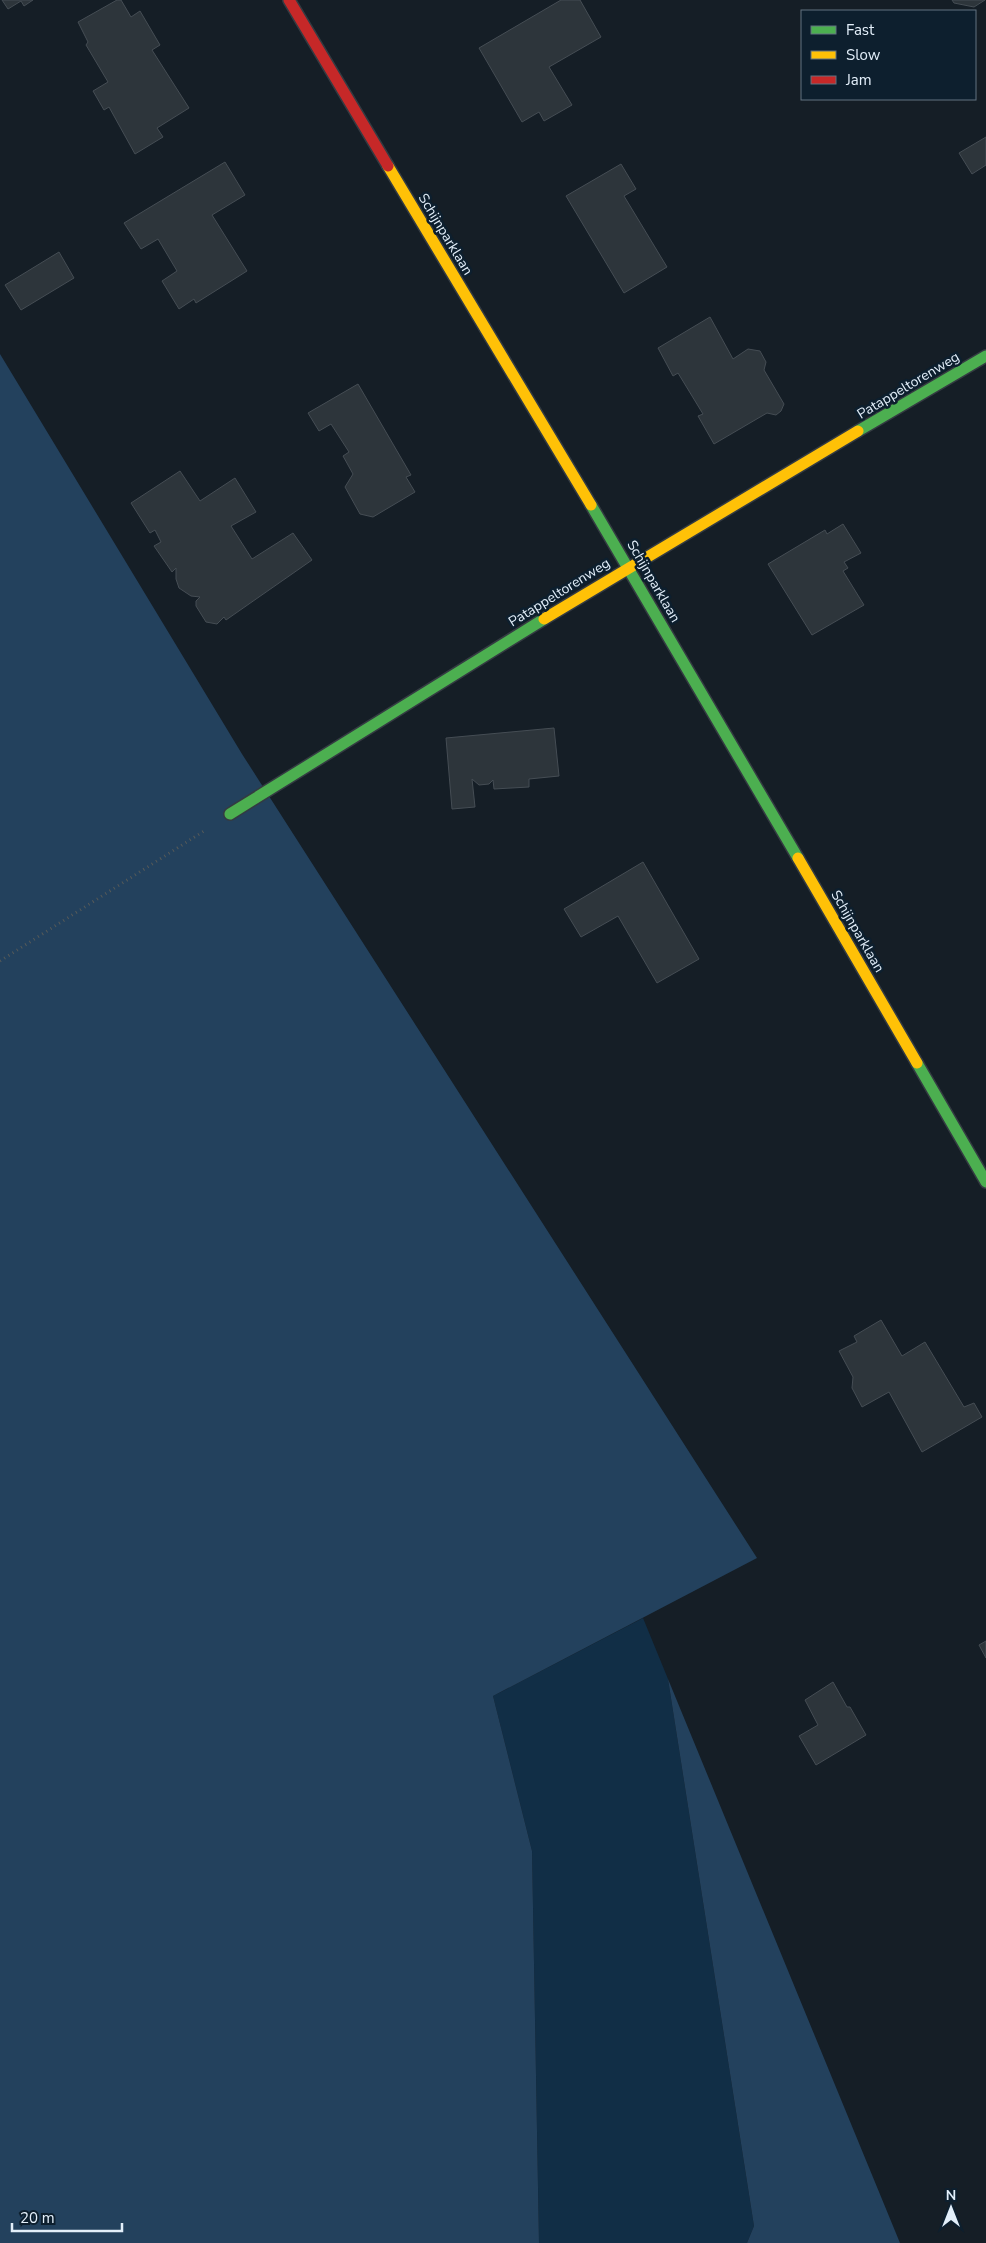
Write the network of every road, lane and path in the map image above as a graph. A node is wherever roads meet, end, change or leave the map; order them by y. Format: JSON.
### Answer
{"nodes":[{"id":1,"x":289,"y":0,"type":"edge"},
{"id":2,"x":986,"y":356,"type":"edge"},
{"id":3,"x":628,"y":567,"type":"junction"},
{"id":4,"x":230,"y":814,"type":"joint"},
{"id":5,"x":0,"y":961,"type":"edge"},
{"id":6,"x":986,"y":1182,"type":"edge"}],
"edges":[{"from":1,"to":3,"type":"street","name":"Schijnparklaan"},
{"from":2,"to":3,"type":"street","name":"Patappeltorenweg"},
{"from":3,"to":4,"type":"street","name":"Patappeltorenweg"},
{"from":3,"to":6,"type":"street","name":"Schijnparklaan"},
{"from":4,"to":5,"type":"path"}]}
